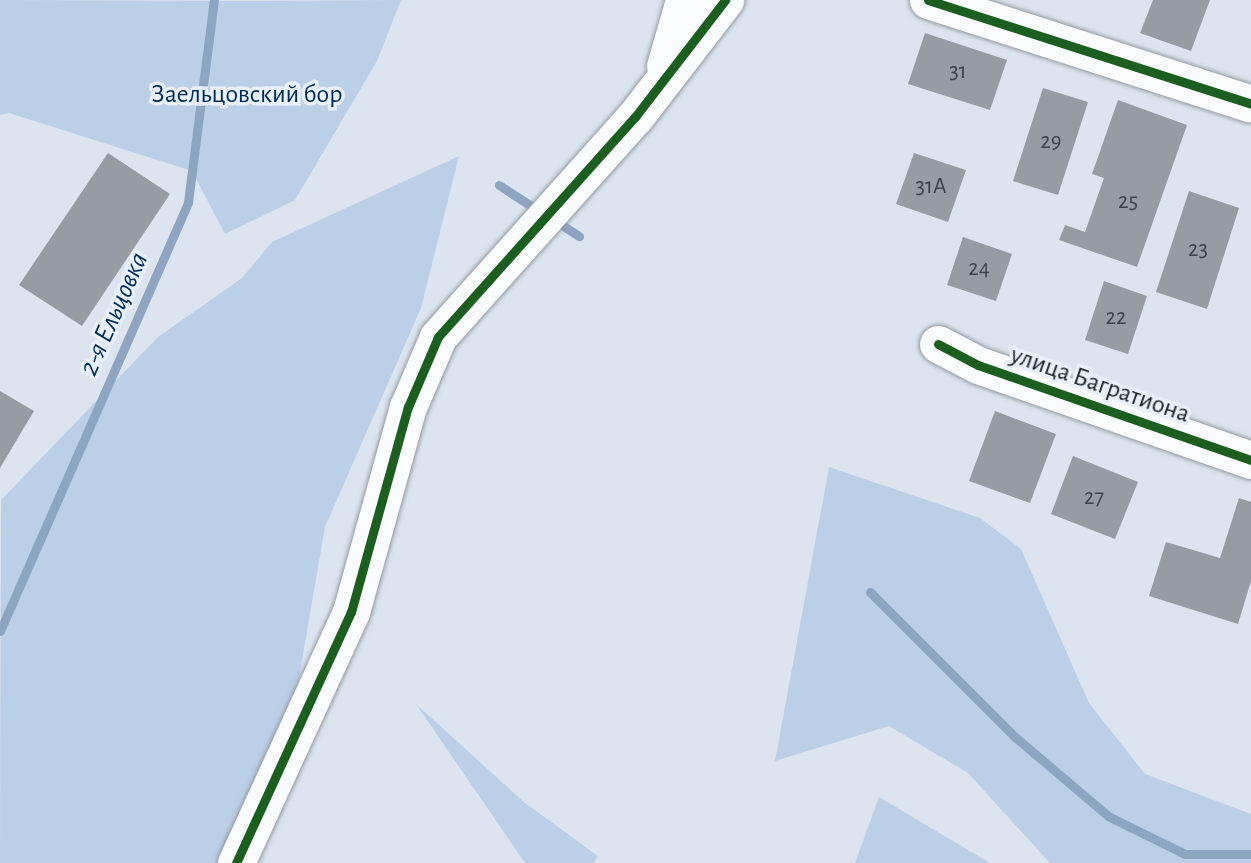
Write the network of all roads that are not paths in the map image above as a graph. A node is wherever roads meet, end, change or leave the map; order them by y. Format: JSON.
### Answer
{"nodes":[{"id":1,"x":684,"y":0,"type":"edge"},
{"id":2,"x":725,"y":0,"type":"edge"},
{"id":3,"x":928,"y":0,"type":"edge"},
{"id":4,"x":659,"y":87,"type":"junction"},
{"id":5,"x":1251,"y":104,"type":"edge"},
{"id":6,"x":938,"y":344,"type":"dead end"},
{"id":7,"x":1251,"y":460,"type":"edge"},
{"id":8,"x":236,"y":863,"type":"edge"}],
"edges":[{"from":1,"to":4,"type":"street"},
{"from":2,"to":4,"type":"street"},
{"from":3,"to":5,"type":"street"},
{"from":4,"to":8,"type":"street"},
{"from":6,"to":7,"type":"street","name":"улица Багратиона"}]}
